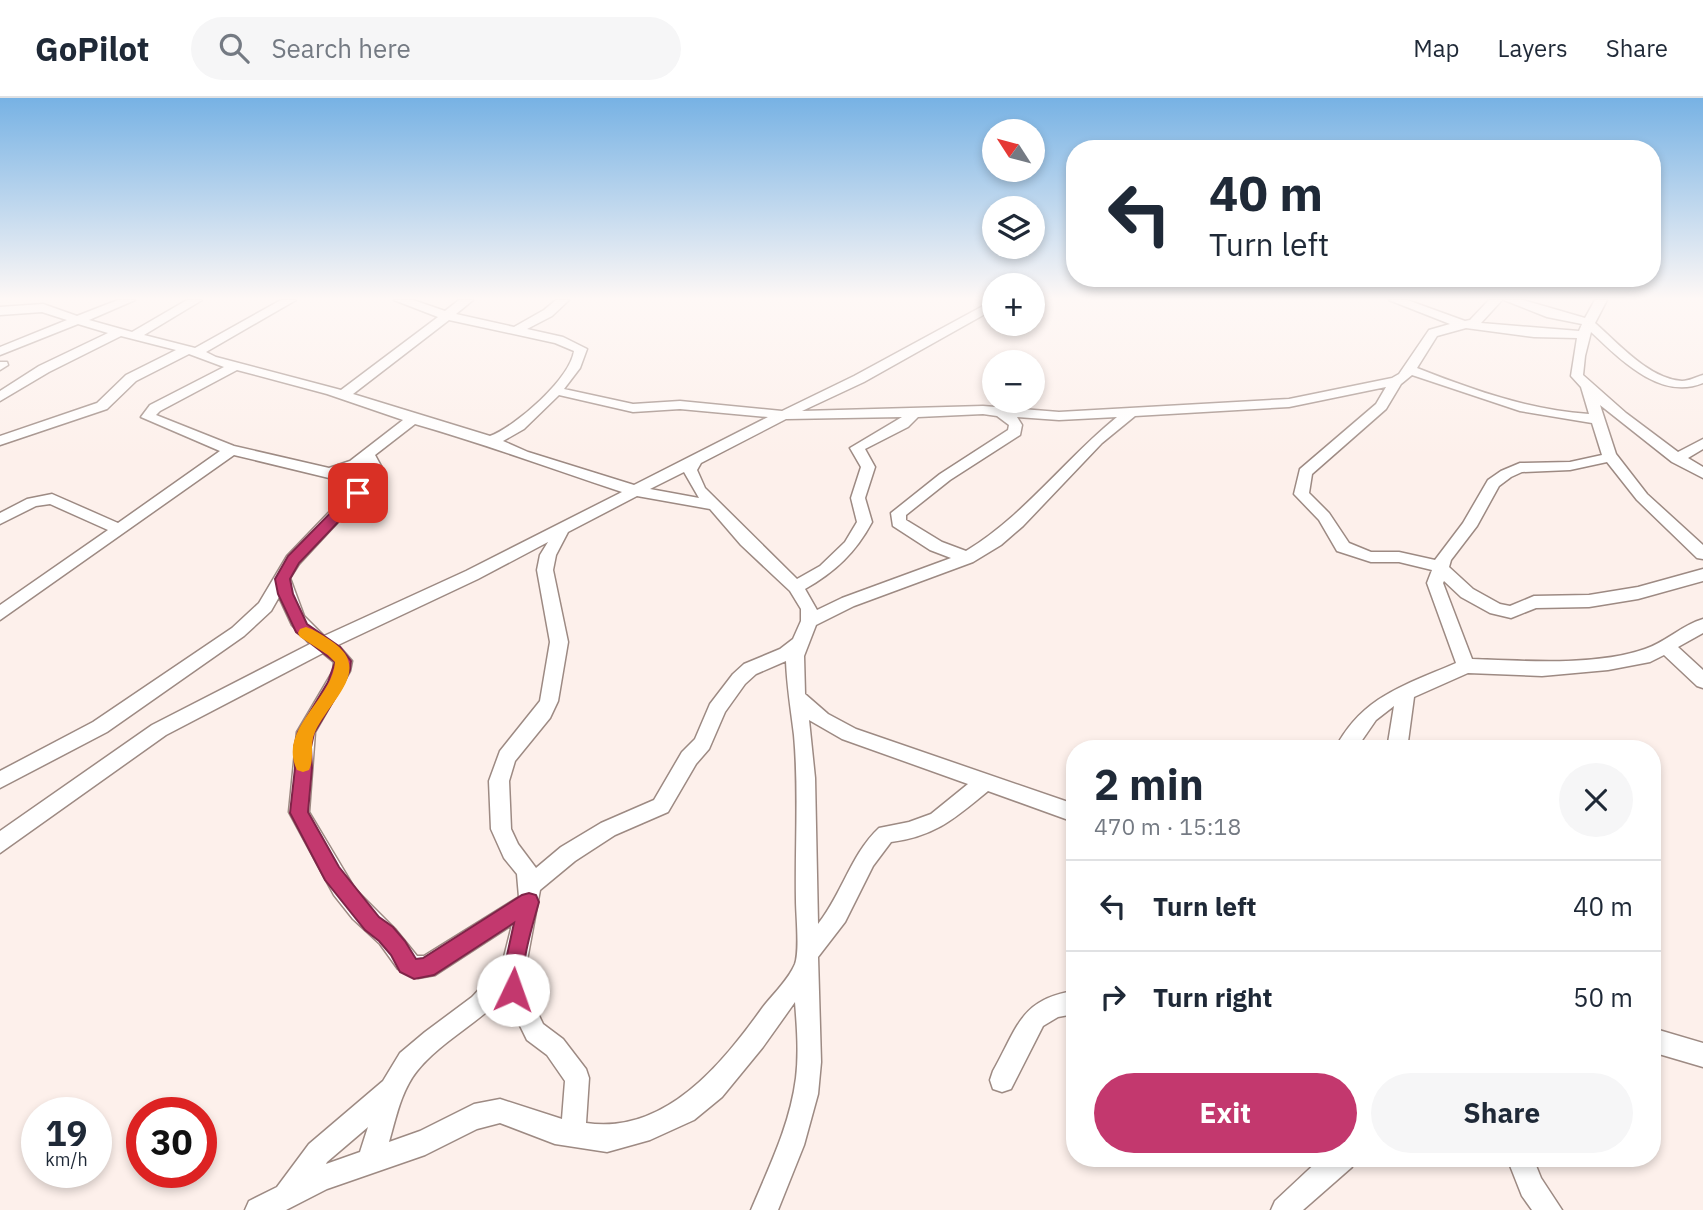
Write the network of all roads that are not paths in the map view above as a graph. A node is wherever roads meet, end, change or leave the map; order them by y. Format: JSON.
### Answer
{"nodes":[{"id":1,"x":79,"y":352,"type":"edge"},
{"id":2,"x":190,"y":352,"type":"edge"},
{"id":3,"x":194,"y":352,"type":"edge"},
{"id":4,"x":400,"y":352,"type":"edge"},
{"id":5,"x":581,"y":352,"type":"edge"},
{"id":6,"x":911,"y":352,"type":"edge"},
{"id":7,"x":1420,"y":352,"type":"edge"},
{"id":8,"x":1578,"y":352,"type":"edge"},
{"id":9,"x":1620,"y":352,"type":"edge"},
{"id":10,"x":236,"y":366,"type":"junction"},
{"id":11,"x":1409,"y":369,"type":"junction"},
{"id":12,"x":1703,"y":379,"type":"edge"},
{"id":13,"x":1396,"y":381,"type":"junction"},
{"id":14,"x":1686,"y":385,"type":"junction"},
{"id":15,"x":1587,"y":386,"type":"junction"},
{"id":16,"x":557,"y":391,"type":"junction"},
{"id":17,"x":1703,"y":392,"type":"edge"},
{"id":18,"x":343,"y":395,"type":"junction"},
{"id":19,"x":0,"y":397,"type":"edge"},
{"id":20,"x":982,"y":411,"type":"edge"},
{"id":21,"x":915,"y":412,"type":"junction"},
{"id":22,"x":999,"y":413,"type":"edge"},
{"id":23,"x":1027,"y":413,"type":"edge"},
{"id":24,"x":1130,"y":413,"type":"junction"},
{"id":25,"x":784,"y":415,"type":"junction"},
{"id":26,"x":1074,"y":416,"type":"junction"},
{"id":27,"x":414,"y":419,"type":"junction"},
{"id":28,"x":1597,"y":419,"type":"junction"},
{"id":29,"x":491,"y":440,"type":"junction"},
{"id":30,"x":0,"y":441,"type":"edge"},
{"id":31,"x":1703,"y":443,"type":"edge"},
{"id":32,"x":1092,"y":444,"type":"junction"},
{"id":33,"x":231,"y":450,"type":"junction"},
{"id":34,"x":368,"y":454,"type":"junction"},
{"id":35,"x":1611,"y":457,"type":"junction"},
{"id":36,"x":1677,"y":459,"type":"junction"},
{"id":37,"x":694,"y":462,"type":"junction"},
{"id":38,"x":1703,"y":473,"type":"edge"},
{"id":39,"x":636,"y":491,"type":"junction"},
{"id":40,"x":715,"y":505,"type":"junction"},
{"id":41,"x":0,"y":519,"type":"edge"},
{"id":42,"x":561,"y":528,"type":"junction"},
{"id":43,"x":119,"y":529,"type":"junction"},
{"id":44,"x":1703,"y":554,"type":"edge"},
{"id":45,"x":967,"y":558,"type":"junction"},
{"id":46,"x":1441,"y":568,"type":"junction"},
{"id":47,"x":1703,"y":575,"type":"edge"},
{"id":48,"x":283,"y":579,"type":"junction"},
{"id":49,"x":796,"y":587,"type":"junction"},
{"id":50,"x":0,"y":614,"type":"edge"},
{"id":51,"x":809,"y":621,"type":"junction"},
{"id":52,"x":1703,"y":625,"type":"edge"},
{"id":53,"x":800,"y":643,"type":"junction"},
{"id":54,"x":324,"y":645,"type":"junction"},
{"id":55,"x":1666,"y":646,"type":"junction"},
{"id":56,"x":1466,"y":666,"type":"junction"},
{"id":57,"x":1703,"y":681,"type":"edge"},
{"id":58,"x":1406,"y":691,"type":"junction"},
{"id":59,"x":796,"y":697,"type":"junction"},
{"id":60,"x":1351,"y":740,"type":"edge"},
{"id":61,"x":1398,"y":740,"type":"edge"},
{"id":62,"x":0,"y":780,"type":"edge"},
{"id":63,"x":985,"y":782,"type":"junction"},
{"id":64,"x":1066,"y":810,"type":"edge"},
{"id":65,"x":0,"y":844,"type":"edge"},
{"id":66,"x":530,"y":894,"type":"junction"},
{"id":67,"x":806,"y":961,"type":"junction"},
{"id":68,"x":512,"y":971,"type":"junction"},
{"id":69,"x":1066,"y":1004,"type":"edge"},
{"id":70,"x":1661,"y":1043,"type":"edge"},
{"id":71,"x":1703,"y":1055,"type":"edge"},
{"id":72,"x":1002,"y":1080,"type":"dead end"},
{"id":73,"x":392,"y":1090,"type":"junction"},
{"id":74,"x":573,"y":1135,"type":"junction"},
{"id":75,"x":370,"y":1161,"type":"junction"},
{"id":76,"x":1331,"y":1167,"type":"edge"},
{"id":77,"x":1523,"y":1167,"type":"edge"},
{"id":78,"x":287,"y":1194,"type":"junction"},
{"id":79,"x":258,"y":1210,"type":"edge"},
{"id":80,"x":764,"y":1210,"type":"edge"},
{"id":81,"x":1284,"y":1210,"type":"edge"},
{"id":82,"x":1549,"y":1210,"type":"edge"}],
"edges":[{"from":1,"to":19,"type":"street"},
{"from":2,"to":30,"type":"street"},
{"from":3,"to":10,"type":"street"},
{"from":4,"to":18,"type":"street"},
{"from":5,"to":16,"type":"street"},
{"from":6,"to":25,"type":"street"},
{"from":7,"to":11,"type":"street"},
{"from":8,"to":15,"type":"street"},
{"from":9,"to":14,"type":"street"},
{"from":10,"to":18,"type":"street"},
{"from":10,"to":33,"type":"street"},
{"from":11,"to":13,"type":"street"},
{"from":11,"to":28,"type":"street"},
{"from":12,"to":14,"type":"street"},
{"from":13,"to":24,"type":"street"},
{"from":13,"to":46,"type":"street"},
{"from":14,"to":17,"type":"street"},
{"from":15,"to":28,"type":"street"},
{"from":15,"to":36,"type":"street"},
{"from":16,"to":25,"type":"street"},
{"from":16,"to":29,"type":"street"},
{"from":18,"to":27,"type":"street"},
{"from":20,"to":21,"type":"street"},
{"from":21,"to":25,"type":"street"},
{"from":21,"to":49,"type":"street"},
{"from":22,"to":45,"type":"street"},
{"from":23,"to":26,"type":"street"},
{"from":24,"to":26,"type":"street"},
{"from":24,"to":32,"type":"street"},
{"from":25,"to":37,"type":"street"},
{"from":26,"to":32,"type":"street"},
{"from":27,"to":29,"type":"street"},
{"from":27,"to":34,"type":"street"},
{"from":28,"to":35,"type":"street"},
{"from":29,"to":39,"type":"street"},
{"from":31,"to":36,"type":"street"},
{"from":32,"to":45,"type":"street"},
{"from":33,"to":34,"type":"street"},
{"from":33,"to":43,"type":"street"},
{"from":34,"to":48,"type":"street"},
{"from":35,"to":44,"type":"street"},
{"from":35,"to":46,"type":"street"},
{"from":36,"to":38,"type":"street"},
{"from":37,"to":39,"type":"street"},
{"from":37,"to":40,"type":"street"},
{"from":39,"to":40,"type":"street"},
{"from":39,"to":42,"type":"street"},
{"from":40,"to":49,"type":"street"},
{"from":41,"to":43,"type":"street"},
{"from":42,"to":54,"type":"street"},
{"from":42,"to":66,"type":"street"},
{"from":43,"to":50,"type":"street"},
{"from":45,"to":51,"type":"street"},
{"from":46,"to":47,"type":"street"},
{"from":46,"to":56,"type":"street"},
{"from":48,"to":54,"type":"street"},
{"from":48,"to":62,"type":"street"},
{"from":49,"to":51,"type":"street"},
{"from":51,"to":53,"type":"street"},
{"from":52,"to":55,"type":"street"},
{"from":53,"to":59,"type":"street"},
{"from":53,"to":66,"type":"street"},
{"from":54,"to":65,"type":"street"},
{"from":54,"to":66,"type":"street"},
{"from":55,"to":56,"type":"street"},
{"from":55,"to":57,"type":"street"},
{"from":56,"to":58,"type":"street"},
{"from":58,"to":60,"type":"street"},
{"from":58,"to":61,"type":"street"},
{"from":59,"to":63,"type":"street"},
{"from":59,"to":67,"type":"street"},
{"from":63,"to":64,"type":"street"},
{"from":63,"to":67,"type":"street"},
{"from":66,"to":68,"type":"street"},
{"from":67,"to":74,"type":"street"},
{"from":67,"to":80,"type":"street"},
{"from":68,"to":73,"type":"street"},
{"from":68,"to":74,"type":"street"},
{"from":69,"to":72,"type":"street"},
{"from":70,"to":71,"type":"street"},
{"from":73,"to":75,"type":"street"},
{"from":73,"to":78,"type":"street"},
{"from":74,"to":75,"type":"street"},
{"from":75,"to":78,"type":"street"},
{"from":76,"to":81,"type":"street"},
{"from":77,"to":82,"type":"street"},
{"from":78,"to":79,"type":"street"}]}
